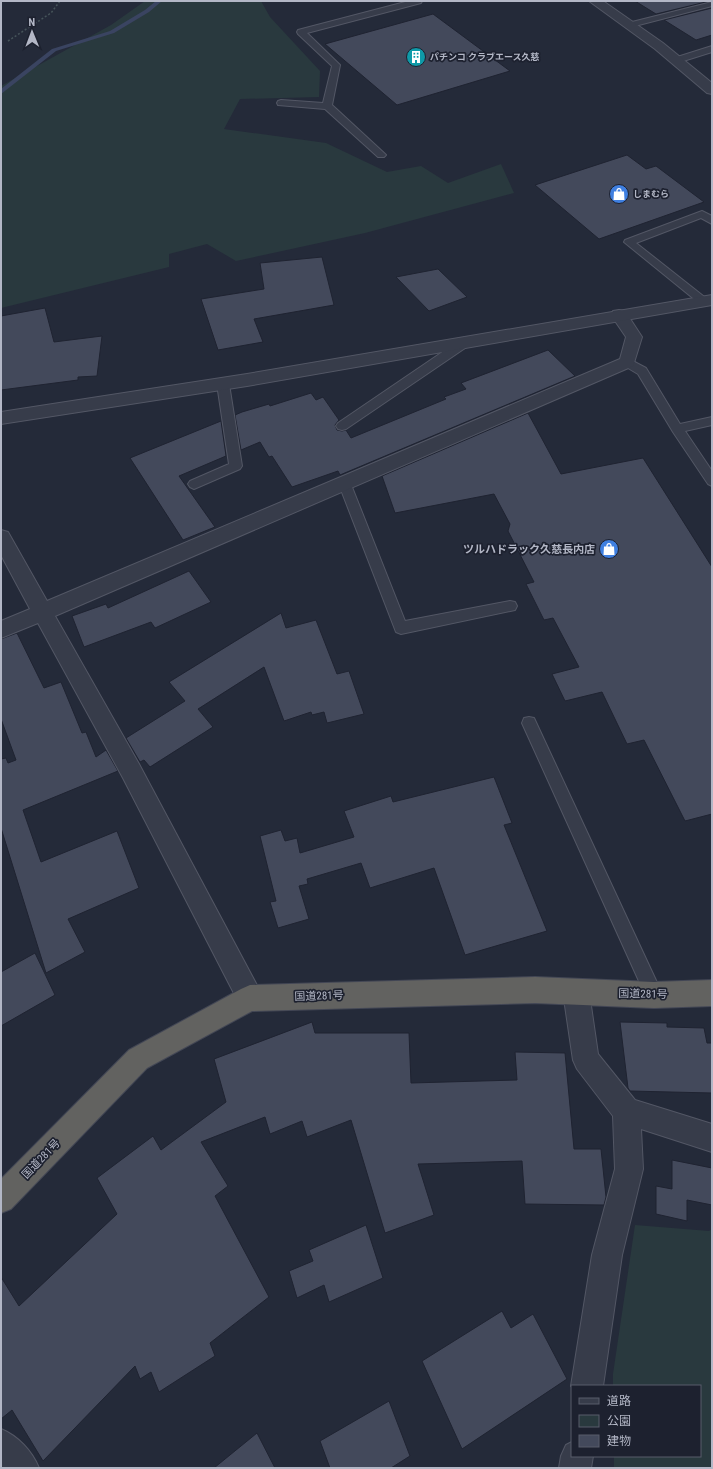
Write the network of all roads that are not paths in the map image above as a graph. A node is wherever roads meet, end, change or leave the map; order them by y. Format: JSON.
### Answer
{"nodes":[{"id":1,"x":418,"y":1,"type":"edge"},
{"id":2,"x":596,"y":1,"type":"edge"},
{"id":3,"x":712,"y":4,"type":"edge"},
{"id":4,"x":631,"y":26,"type":"junction"},
{"id":5,"x":712,"y":49,"type":"edge"},
{"id":6,"x":677,"y":60,"type":"junction"},
{"id":7,"x":712,"y":90,"type":"edge"},
{"id":8,"x":280,"y":103,"type":"dead end"},
{"id":9,"x":327,"y":106,"type":"junction"},
{"id":10,"x":381,"y":155,"type":"dead end"},
{"id":11,"x":712,"y":222,"type":"edge"},
{"id":12,"x":707,"y":300,"type":"edge"},
{"id":13,"x":619,"y":315,"type":"junction"},
{"id":14,"x":467,"y":341,"type":"junction"},
{"id":15,"x":627,"y":362,"type":"junction"},
{"id":16,"x":223,"y":384,"type":"junction"},
{"id":17,"x":1,"y":418,"type":"edge"},
{"id":18,"x":712,"y":421,"type":"edge"},
{"id":19,"x":342,"y":426,"type":"dead end"},
{"id":20,"x":677,"y":429,"type":"junction"},
{"id":21,"x":712,"y":481,"type":"edge"},
{"id":22,"x":344,"y":482,"type":"junction"},
{"id":23,"x":194,"y":484,"type":"dead end"},
{"id":24,"x":1,"y":537,"type":"edge"},
{"id":25,"x":510,"y":606,"type":"dead end"},
{"id":26,"x":42,"y":612,"type":"junction"},
{"id":27,"x":1,"y":630,"type":"edge"},
{"id":28,"x":529,"y":723,"type":"dead end"},
{"id":29,"x":576,"y":992,"type":"junction"},
{"id":30,"x":712,"y":993,"type":"edge"},
{"id":31,"x":654,"y":995,"type":"junction"},
{"id":32,"x":250,"y":998,"type":"junction"},
{"id":33,"x":626,"y":1111,"type":"junction"},
{"id":34,"x":712,"y":1138,"type":"edge"},
{"id":35,"x":1,"y":1199,"type":"edge"},
{"id":36,"x":587,"y":1385,"type":"edge"},
{"id":37,"x":1,"y":1445,"type":"edge"},
{"id":38,"x":577,"y":1457,"type":"edge"},
{"id":39,"x":23,"y":1468,"type":"edge"},
{"id":40,"x":576,"y":1468,"type":"edge"}],
"edges":[{"from":1,"to":9,"type":"lane"},
{"from":2,"to":4,"type":"street"},
{"from":3,"to":4,"type":"lane"},
{"from":4,"to":6,"type":"street"},
{"from":5,"to":6,"type":"lane"},
{"from":6,"to":7,"type":"street"},
{"from":8,"to":9,"type":"lane"},
{"from":9,"to":10,"type":"lane"},
{"from":11,"to":12,"type":"lane"},
{"from":12,"to":13,"type":"street"},
{"from":13,"to":14,"type":"street"},
{"from":13,"to":15,"type":"street"},
{"from":14,"to":16,"type":"street"},
{"from":14,"to":19,"type":"lane"},
{"from":15,"to":20,"type":"lane"},
{"from":15,"to":22,"type":"street"},
{"from":16,"to":17,"type":"street"},
{"from":16,"to":23,"type":"lane"},
{"from":18,"to":20,"type":"lane"},
{"from":20,"to":21,"type":"lane"},
{"from":22,"to":25,"type":"lane"},
{"from":22,"to":26,"type":"street"},
{"from":24,"to":26,"type":"street"},
{"from":26,"to":27,"type":"street"},
{"from":26,"to":32,"type":"street"},
{"from":28,"to":31,"type":"lane"},
{"from":29,"to":31,"type":"highway","name":"国道281号"},
{"from":29,"to":32,"type":"highway","name":"国道281号"},
{"from":29,"to":33,"type":"street"},
{"from":30,"to":31,"type":"highway","name":"国道281号"},
{"from":32,"to":35,"type":"highway","name":"国道281号"},
{"from":33,"to":34,"type":"street"},
{"from":33,"to":36,"type":"street"},
{"from":37,"to":39,"type":"street"},
{"from":38,"to":40,"type":"street"}]}
